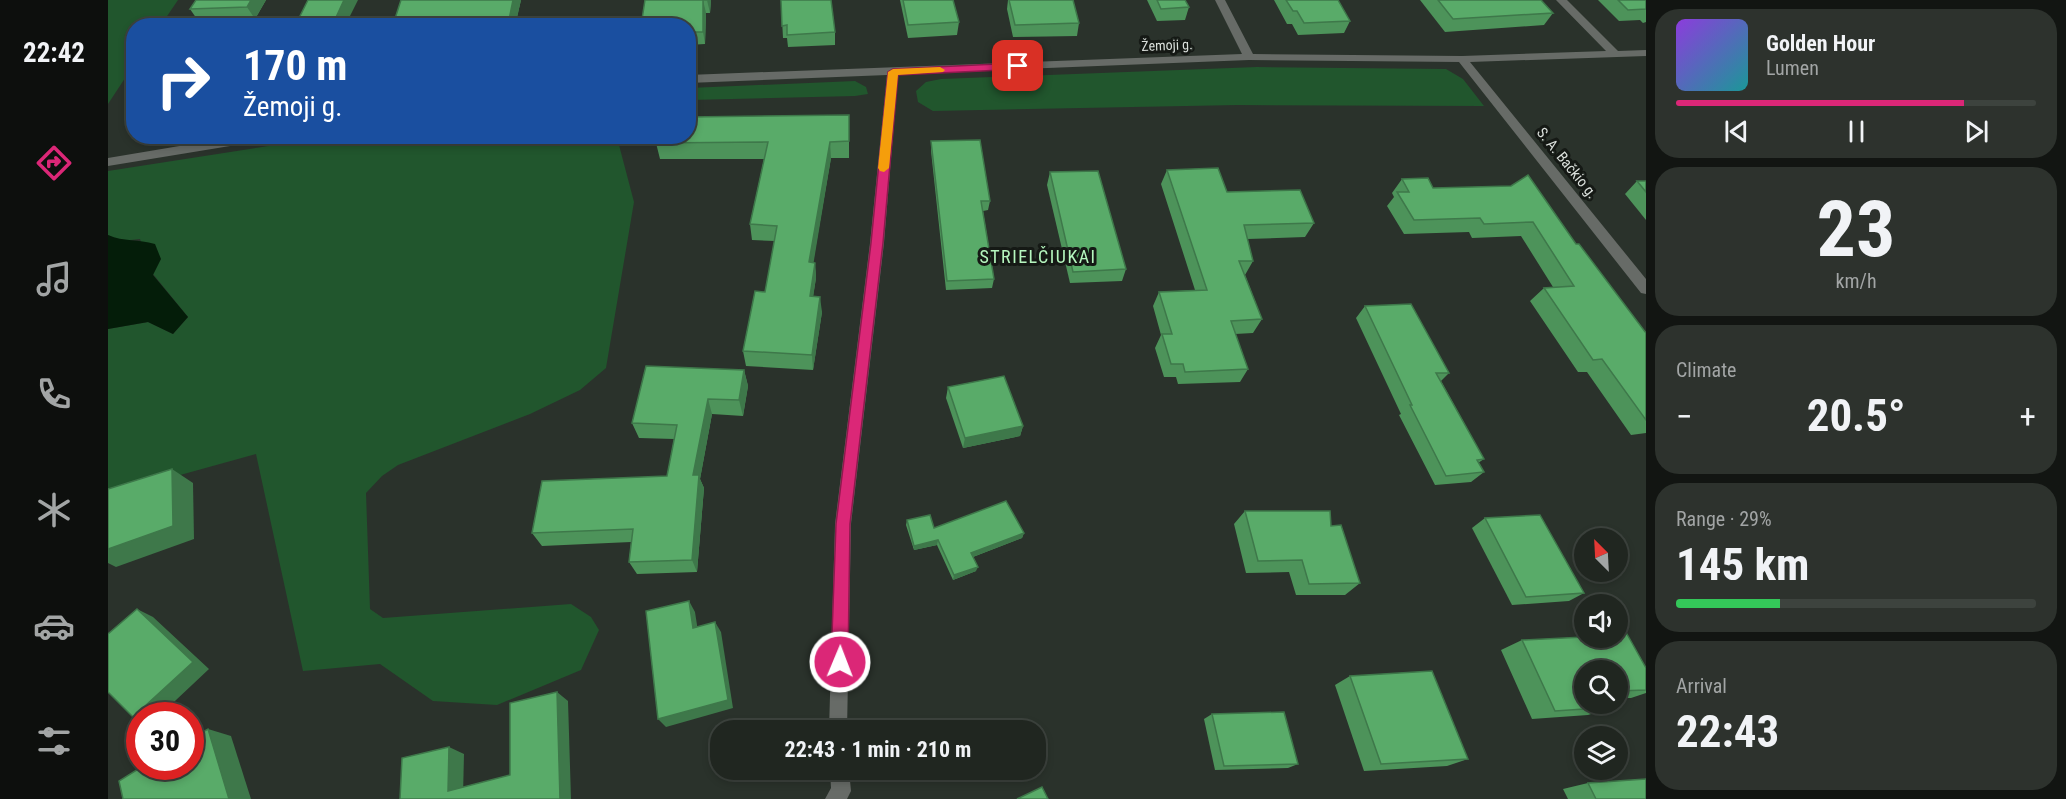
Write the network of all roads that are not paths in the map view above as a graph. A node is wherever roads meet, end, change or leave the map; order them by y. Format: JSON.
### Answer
{"nodes":[{"id":1,"x":1220,"y":0,"type":"edge"},
{"id":2,"x":1561,"y":0,"type":"edge"},
{"id":3,"x":1646,"y":53,"type":"edge"},
{"id":4,"x":1615,"y":54,"type":"junction"},
{"id":5,"x":1249,"y":57,"type":"junction"},
{"id":6,"x":1462,"y":59,"type":"junction"},
{"id":7,"x":893,"y":72,"type":"junction"},
{"id":8,"x":696,"y":79,"type":"edge"},
{"id":9,"x":218,"y":144,"type":"edge"},
{"id":10,"x":108,"y":162,"type":"edge"},
{"id":11,"x":1646,"y":289,"type":"edge"},
{"id":12,"x":838,"y":720,"type":"edge"},
{"id":13,"x":840,"y":780,"type":"edge"},
{"id":14,"x":835,"y":799,"type":"edge"}],
"edges":[{"from":1,"to":5,"type":"street"},
{"from":2,"to":4,"type":"street"},
{"from":3,"to":4,"type":"street","name":"Žemoji g."},
{"from":4,"to":6,"type":"street","name":"Žemoji g."},
{"from":5,"to":6,"type":"street","name":"Žemoji g."},
{"from":5,"to":7,"type":"street","name":"Žemoji g."},
{"from":6,"to":11,"type":"street","name":"S. A. Bačkio g."},
{"from":7,"to":8,"type":"street","name":"Žemoji g."},
{"from":7,"to":12,"type":"street"},
{"from":9,"to":10,"type":"street"},
{"from":13,"to":14,"type":"street"}]}
